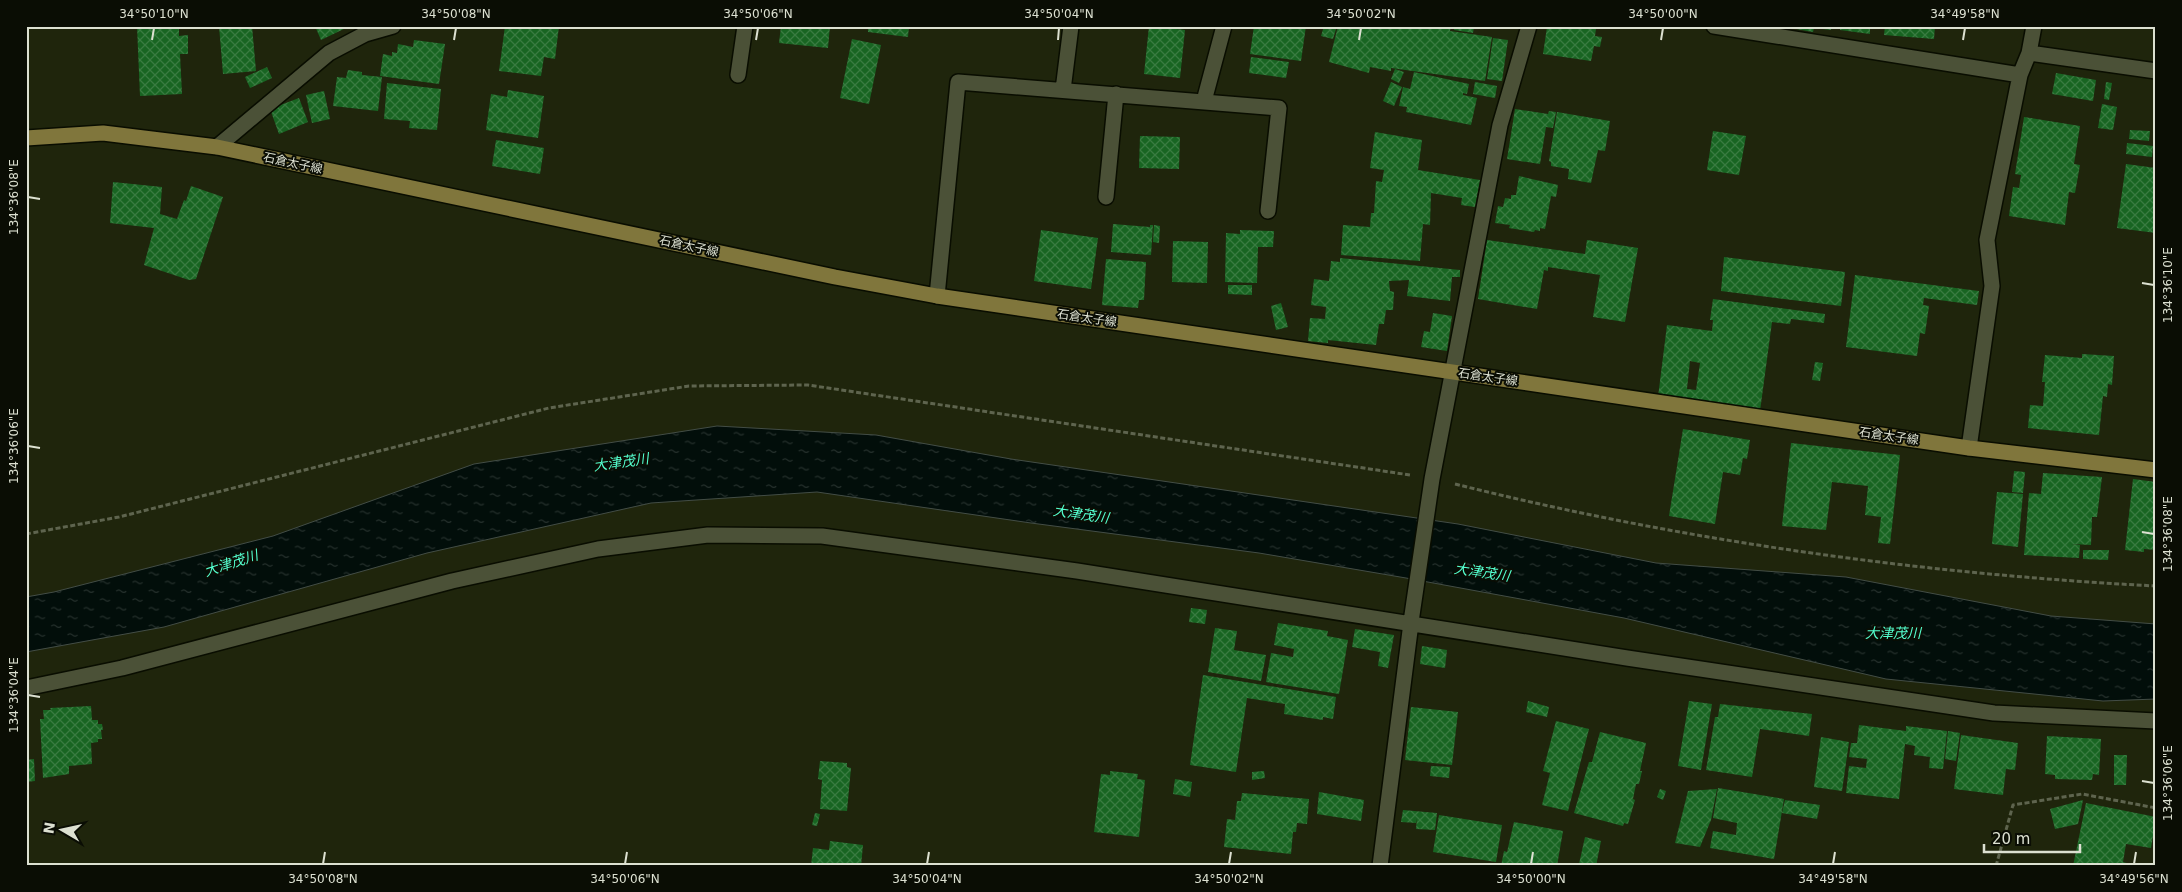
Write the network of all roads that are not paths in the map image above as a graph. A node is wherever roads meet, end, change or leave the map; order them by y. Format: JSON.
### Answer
{"nodes":[{"id":1,"x":394,"y":26,"type":"edge"},
{"id":2,"x":745,"y":26,"type":"edge"},
{"id":3,"x":1071,"y":26,"type":"edge"},
{"id":4,"x":1224,"y":26,"type":"edge"},
{"id":5,"x":1529,"y":26,"type":"edge"},
{"id":6,"x":1714,"y":26,"type":"edge"},
{"id":7,"x":2034,"y":26,"type":"edge"},
{"id":8,"x":2029,"y":53,"type":"junction"},
{"id":9,"x":2156,"y":71,"type":"edge"},
{"id":10,"x":738,"y":75,"type":"dead end"},
{"id":11,"x":2020,"y":75,"type":"junction"},
{"id":12,"x":1063,"y":90,"type":"junction"},
{"id":13,"x":1116,"y":94,"type":"junction"},
{"id":14,"x":1204,"y":101,"type":"junction"},
{"id":15,"x":26,"y":138,"type":"edge"},
{"id":16,"x":217,"y":147,"type":"junction"},
{"id":17,"x":1106,"y":197,"type":"dead end"},
{"id":18,"x":1268,"y":211,"type":"dead end"},
{"id":19,"x":937,"y":296,"type":"junction"},
{"id":20,"x":1453,"y":371,"type":"junction"},
{"id":21,"x":1969,"y":448,"type":"junction"},
{"id":22,"x":2156,"y":470,"type":"edge"},
{"id":23,"x":1411,"y":619,"type":"junction"},
{"id":24,"x":26,"y":688,"type":"edge"},
{"id":25,"x":2156,"y":721,"type":"edge"},
{"id":26,"x":1380,"y":866,"type":"edge"}],
"edges":[{"from":1,"to":16,"type":"street"},
{"from":2,"to":10,"type":"street"},
{"from":3,"to":12,"type":"street"},
{"from":4,"to":14,"type":"street"},
{"from":5,"to":20,"type":"street"},
{"from":6,"to":11,"type":"street"},
{"from":7,"to":8,"type":"street"},
{"from":8,"to":9,"type":"street"},
{"from":8,"to":11,"type":"street"},
{"from":11,"to":21,"type":"street"},
{"from":12,"to":13,"type":"street"},
{"from":12,"to":19,"type":"street"},
{"from":13,"to":14,"type":"street"},
{"from":13,"to":17,"type":"street"},
{"from":14,"to":18,"type":"street"},
{"from":15,"to":16,"type":"main road","name":"石倉太子線"},
{"from":16,"to":19,"type":"main road","name":"石倉太子線"},
{"from":19,"to":20,"type":"main road","name":"石倉太子線"},
{"from":20,"to":21,"type":"main road","name":"石倉太子線"},
{"from":20,"to":23,"type":"street"},
{"from":21,"to":22,"type":"main road","name":"石倉太子線"},
{"from":23,"to":24,"type":"street"},
{"from":23,"to":25,"type":"street"},
{"from":23,"to":26,"type":"street"}]}
